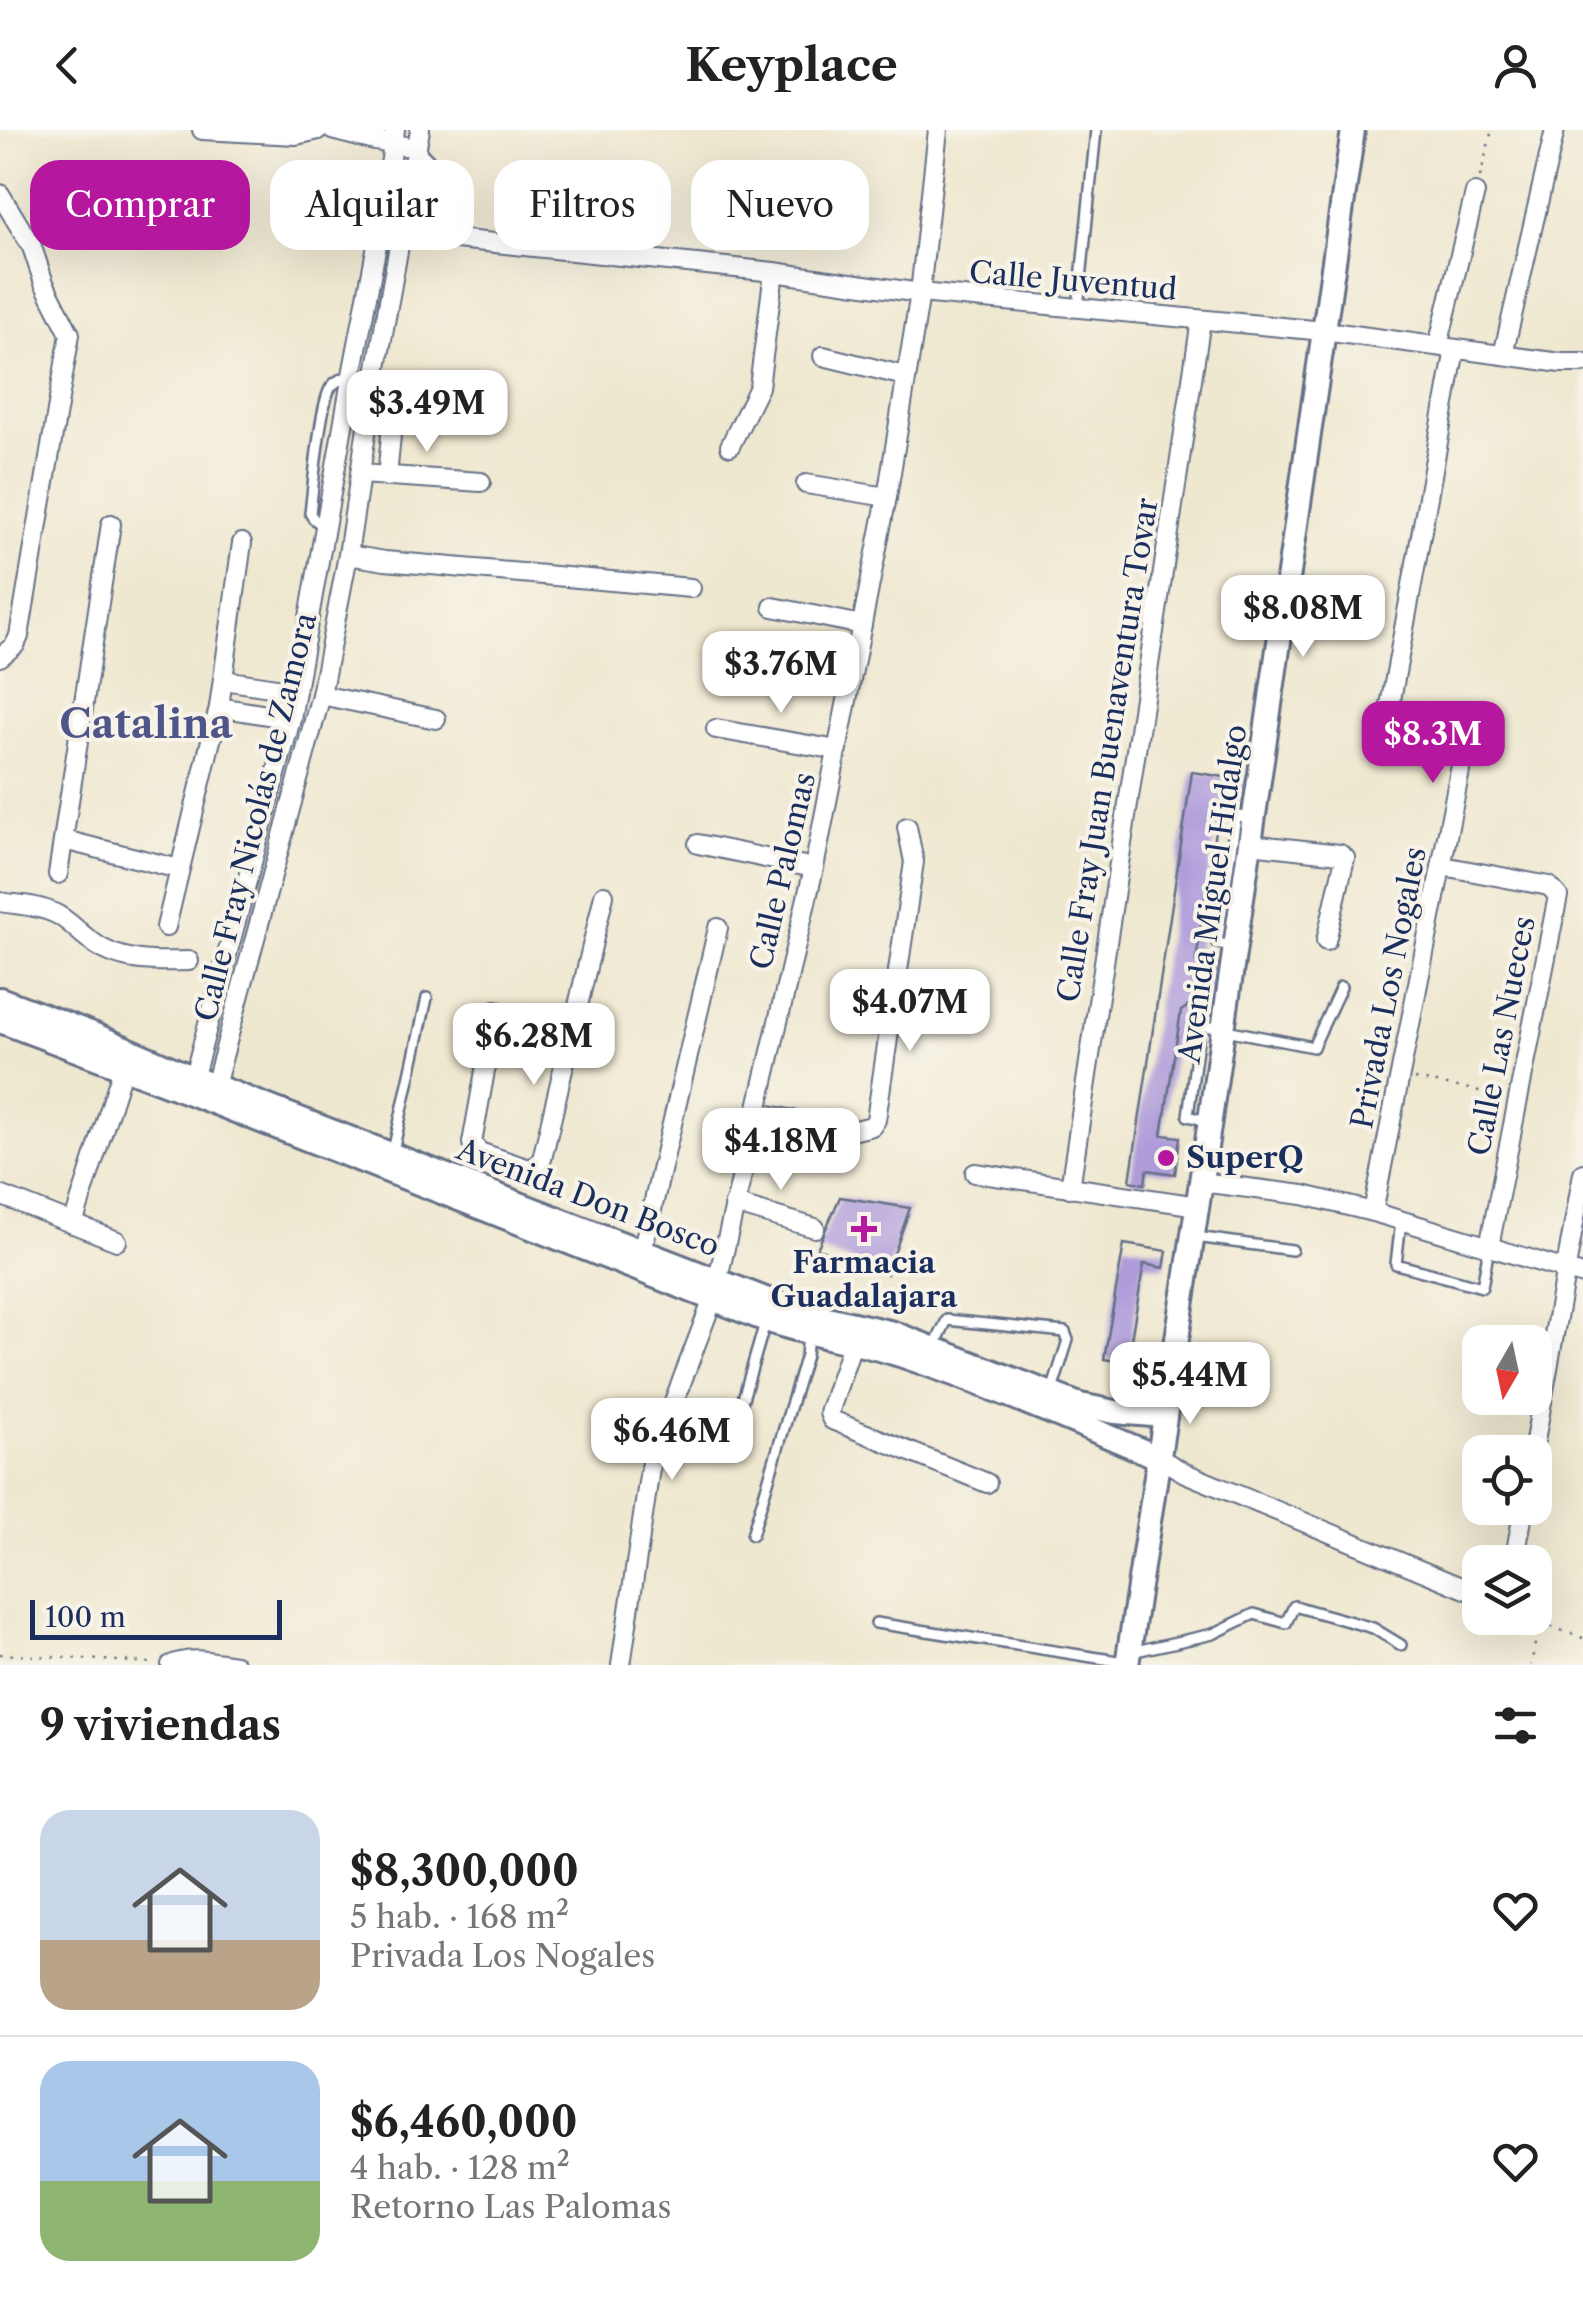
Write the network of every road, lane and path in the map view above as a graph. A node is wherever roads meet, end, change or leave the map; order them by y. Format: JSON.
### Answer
{"nodes":[{"id":1,"x":202,"y":130,"type":"edge"},
{"id":2,"x":318,"y":130,"type":"edge"},
{"id":3,"x":332,"y":130,"type":"edge"},
{"id":4,"x":938,"y":130,"type":"edge"},
{"id":5,"x":1096,"y":130,"type":"edge"},
{"id":6,"x":1354,"y":130,"type":"edge"},
{"id":7,"x":1492,"y":130,"type":"edge"},
{"id":8,"x":1556,"y":130,"type":"edge"},
{"id":9,"x":394,"y":137,"type":"edge"},
{"id":10,"x":418,"y":139,"type":"edge"},
{"id":11,"x":433,"y":160,"type":"edge"},
{"id":12,"x":1475,"y":193,"type":"joint"},
{"id":13,"x":0,"y":194,"type":"edge"},
{"id":14,"x":474,"y":241,"type":"edge"},
{"id":15,"x":375,"y":250,"type":"edge"},
{"id":16,"x":398,"y":250,"type":"edge"},
{"id":17,"x":774,"y":272,"type":"junction"},
{"id":18,"x":920,"y":294,"type":"junction"},
{"id":19,"x":1078,"y":308,"type":"junction"},
{"id":20,"x":1201,"y":320,"type":"junction"},
{"id":21,"x":1324,"y":332,"type":"junction"},
{"id":22,"x":1447,"y":347,"type":"junction"},
{"id":23,"x":1503,"y":355,"type":"junction"},
{"id":24,"x":823,"y":356,"type":"dead end"},
{"id":25,"x":1583,"y":363,"type":"edge"},
{"id":26,"x":352,"y":375,"type":"junction"},
{"id":27,"x":905,"y":376,"type":"junction"},
{"id":28,"x":444,"y":391,"type":"dead end"},
{"id":29,"x":348,"y":396,"type":"junction"},
{"id":30,"x":371,"y":400,"type":"junction"},
{"id":31,"x":394,"y":404,"type":"junction"},
{"id":32,"x":730,"y":446,"type":"dead end"},
{"id":33,"x":360,"y":474,"type":"junction"},
{"id":34,"x":387,"y":477,"type":"junction"},
{"id":35,"x":482,"y":482,"type":"dead end"},
{"id":36,"x":806,"y":484,"type":"dead end"},
{"id":37,"x":887,"y":497,"type":"junction"},
{"id":38,"x":111,"y":524,"type":"dead end"},
{"id":39,"x":325,"y":527,"type":"junction"},
{"id":40,"x":242,"y":544,"type":"dead end"},
{"id":41,"x":348,"y":555,"type":"junction"},
{"id":42,"x":691,"y":588,"type":"dead end"},
{"id":43,"x":773,"y":607,"type":"dead end"},
{"id":44,"x":862,"y":625,"type":"junction"},
{"id":45,"x":0,"y":656,"type":"edge"},
{"id":46,"x":302,"y":658,"type":"junction"},
{"id":47,"x":328,"y":660,"type":"junction"},
{"id":48,"x":224,"y":680,"type":"junction"},
{"id":49,"x":296,"y":691,"type":"junction"},
{"id":50,"x":322,"y":695,"type":"junction"},
{"id":51,"x":219,"y":708,"type":"junction"},
{"id":52,"x":1471,"y":715,"type":"dead end"},
{"id":53,"x":291,"y":719,"type":"junction"},
{"id":54,"x":436,"y":719,"type":"dead end"},
{"id":55,"x":716,"y":729,"type":"dead end"},
{"id":56,"x":1386,"y":733,"type":"dead end"},
{"id":57,"x":838,"y":750,"type":"junction"},
{"id":58,"x":1254,"y":818,"type":"junction"},
{"id":59,"x":907,"y":827,"type":"dead end"},
{"id":60,"x":64,"y":840,"type":"junction"},
{"id":61,"x":698,"y":844,"type":"dead end"},
{"id":62,"x":1250,"y":844,"type":"junction"},
{"id":63,"x":1443,"y":866,"type":"junction"},
{"id":64,"x":814,"y":868,"type":"junction"},
{"id":65,"x":179,"y":869,"type":"junction"},
{"id":66,"x":58,"y":874,"type":"dead end"},
{"id":67,"x":604,"y":896,"type":"dead end"},
{"id":68,"x":0,"y":902,"type":"edge"},
{"id":69,"x":166,"y":927,"type":"dead end"},
{"id":70,"x":718,"y":928,"type":"dead end"},
{"id":71,"x":1326,"y":941,"type":"dead end"},
{"id":72,"x":1235,"y":947,"type":"junction"},
{"id":73,"x":189,"y":961,"type":"dead end"},
{"id":74,"x":1341,"y":987,"type":"dead end"},
{"id":75,"x":427,"y":998,"type":"dead end"},
{"id":76,"x":0,"y":999,"type":"edge"},
{"id":77,"x":496,"y":1010,"type":"dead end"},
{"id":78,"x":0,"y":1021,"type":"edge"},
{"id":79,"x":1223,"y":1030,"type":"junction"},
{"id":80,"x":124,"y":1068,"type":"junction"},
{"id":81,"x":1398,"y":1075,"type":"junction"},
{"id":82,"x":202,"y":1089,"type":"junction"},
{"id":83,"x":1517,"y":1098,"type":"junction"},
{"id":84,"x":756,"y":1112,"type":"junction"},
{"id":85,"x":392,"y":1153,"type":"junction"},
{"id":86,"x":497,"y":1158,"type":"junction"},
{"id":87,"x":516,"y":1165,"type":"junction"},
{"id":88,"x":975,"y":1172,"type":"dead end"},
{"id":89,"x":1583,"y":1174,"type":"edge"},
{"id":90,"x":1202,"y":1182,"type":"junction"},
{"id":91,"x":1070,"y":1188,"type":"junction"},
{"id":92,"x":498,"y":1195,"type":"junction"},
{"id":93,"x":0,"y":1196,"type":"edge"},
{"id":94,"x":734,"y":1204,"type":"junction"},
{"id":95,"x":1198,"y":1206,"type":"junction"},
{"id":96,"x":1373,"y":1212,"type":"junction"},
{"id":97,"x":1401,"y":1221,"type":"junction"},
{"id":98,"x":73,"y":1224,"type":"junction"},
{"id":99,"x":815,"y":1228,"type":"dead end"},
{"id":100,"x":1193,"y":1236,"type":"junction"},
{"id":101,"x":116,"y":1241,"type":"dead end"},
{"id":102,"x":1489,"y":1247,"type":"junction"},
{"id":103,"x":1292,"y":1250,"type":"dead end"},
{"id":104,"x":642,"y":1252,"type":"junction"},
{"id":105,"x":1574,"y":1273,"type":"edge"},
{"id":106,"x":715,"y":1290,"type":"junction"},
{"id":107,"x":766,"y":1320,"type":"junction"},
{"id":108,"x":808,"y":1334,"type":"junction"},
{"id":109,"x":853,"y":1342,"type":"junction"},
{"id":110,"x":934,"y":1348,"type":"junction"},
{"id":111,"x":1051,"y":1395,"type":"junction"},
{"id":112,"x":1165,"y":1416,"type":"junction"},
{"id":113,"x":1537,"y":1435,"type":"edge"},
{"id":114,"x":731,"y":1440,"type":"dead end"},
{"id":115,"x":1159,"y":1458,"type":"junction"},
{"id":116,"x":987,"y":1482,"type":"dead end"},
{"id":117,"x":752,"y":1535,"type":"dead end"},
{"id":118,"x":1462,"y":1588,"type":"edge"},
{"id":119,"x":876,"y":1623,"type":"dead end"},
{"id":120,"x":1552,"y":1627,"type":"edge"},
{"id":121,"x":1537,"y":1635,"type":"edge"},
{"id":122,"x":1583,"y":1638,"type":"edge"},
{"id":123,"x":1401,"y":1645,"type":"dead end"},
{"id":124,"x":0,"y":1654,"type":"edge"},
{"id":125,"x":1128,"y":1660,"type":"edge"},
{"id":126,"x":171,"y":1664,"type":"edge"},
{"id":127,"x":236,"y":1665,"type":"edge"},
{"id":128,"x":621,"y":1665,"type":"edge"},
{"id":129,"x":1531,"y":1665,"type":"edge"}],
"edges":[{"from":1,"to":2,"type":"street"},
{"from":3,"to":9,"type":"street"},
{"from":4,"to":18,"type":"street","name":"Calle Palomas"},
{"from":5,"to":19,"type":"lane"},
{"from":6,"to":21,"type":"street","name":"Avenida Miguel Hidalgo"},
{"from":7,"to":12,"type":"path"},
{"from":8,"to":23,"type":"street"},
{"from":9,"to":10,"type":"street"},
{"from":10,"to":11,"type":"lane"},
{"from":12,"to":22,"type":"street"},
{"from":13,"to":45,"type":"street"},
{"from":14,"to":17,"type":"street","name":"Calle Juventud"},
{"from":15,"to":26,"type":"street","name":"Calle Fray Nicolás de Zamora"},
{"from":16,"to":30,"type":"street","name":"Calle Fray Nicolás de Zamora"},
{"from":17,"to":18,"type":"street","name":"Calle Juventud"},
{"from":17,"to":32,"type":"street"},
{"from":18,"to":19,"type":"street","name":"Calle Juventud"},
{"from":18,"to":27,"type":"street","name":"Calle Palomas"},
{"from":19,"to":20,"type":"street","name":"Calle Juventud"},
{"from":20,"to":21,"type":"street","name":"Calle Juventud"},
{"from":20,"to":91,"type":"street","name":"Calle Fray Juan Buenaventura Tovar"},
{"from":21,"to":22,"type":"street","name":"Calle Juventud"},
{"from":21,"to":58,"type":"street","name":"Avenida Miguel Hidalgo"},
{"from":22,"to":23,"type":"street","name":"Calle Juventud"},
{"from":22,"to":56,"type":"street"},
{"from":23,"to":25,"type":"street","name":"Calle Juventud"},
{"from":24,"to":27,"type":"street"},
{"from":26,"to":29,"type":"street","name":"Calle Fray Nicolás de Zamora"},
{"from":26,"to":39,"type":"lane"},
{"from":27,"to":37,"type":"street","name":"Calle Palomas"},
{"from":28,"to":31,"type":"street"},
{"from":29,"to":30,"type":"street"},
{"from":29,"to":39,"type":"street","name":"Calle Fray Nicolás de Zamora"},
{"from":30,"to":31,"type":"street"},
{"from":30,"to":33,"type":"street","name":"Calle Fray Nicolás de Zamora"},
{"from":31,"to":34,"type":"street"},
{"from":33,"to":34,"type":"street"},
{"from":33,"to":41,"type":"street","name":"Calle Fray Nicolás de Zamora"},
{"from":34,"to":35,"type":"street"},
{"from":36,"to":37,"type":"street"},
{"from":37,"to":44,"type":"street","name":"Calle Palomas"},
{"from":38,"to":60,"type":"street"},
{"from":39,"to":46,"type":"street","name":"Calle Fray Nicolás de Zamora"},
{"from":40,"to":48,"type":"street"},
{"from":41,"to":42,"type":"street"},
{"from":41,"to":47,"type":"street","name":"Calle Fray Nicolás de Zamora"},
{"from":43,"to":44,"type":"street"},
{"from":44,"to":57,"type":"street","name":"Calle Palomas"},
{"from":46,"to":47,"type":"street"},
{"from":46,"to":49,"type":"street","name":"Calle Fray Nicolás de Zamora"},
{"from":47,"to":50,"type":"street","name":"Calle Fray Nicolás de Zamora"},
{"from":48,"to":49,"type":"street"},
{"from":48,"to":51,"type":"street"},
{"from":49,"to":53,"type":"street","name":"Calle Fray Nicolás de Zamora"},
{"from":50,"to":54,"type":"street"},
{"from":50,"to":82,"type":"street","name":"Calle Fray Nicolás de Zamora"},
{"from":51,"to":53,"type":"street"},
{"from":51,"to":65,"type":"street"},
{"from":52,"to":63,"type":"street","name":"Privada Los Nogales"},
{"from":53,"to":82,"type":"street","name":"Calle Fray Nicolás de Zamora"},
{"from":55,"to":57,"type":"street"},
{"from":57,"to":64,"type":"street","name":"Calle Palomas"},
{"from":58,"to":62,"type":"street","name":"Avenida Miguel Hidalgo"},
{"from":58,"to":72,"type":"lane"},
{"from":59,"to":84,"type":"street"},
{"from":60,"to":65,"type":"street"},
{"from":60,"to":66,"type":"street"},
{"from":61,"to":64,"type":"street"},
{"from":62,"to":71,"type":"street"},
{"from":62,"to":72,"type":"street","name":"Avenida Miguel Hidalgo"},
{"from":63,"to":81,"type":"street","name":"Privada Los Nogales"},
{"from":63,"to":83,"type":"street","name":"Calle Las Nueces"},
{"from":64,"to":84,"type":"street","name":"Calle Palomas"},
{"from":65,"to":69,"type":"street"},
{"from":67,"to":87,"type":"street"},
{"from":68,"to":73,"type":"street"},
{"from":70,"to":104,"type":"street"},
{"from":72,"to":79,"type":"street","name":"Avenida Miguel Hidalgo"},
{"from":74,"to":79,"type":"lane"},
{"from":75,"to":85,"type":"lane"},
{"from":76,"to":82,"type":"street","name":"Avenida Don Bosco"},
{"from":77,"to":86,"type":"street"},
{"from":78,"to":80,"type":"street","name":"Avenida Don Bosco"},
{"from":79,"to":90,"type":"street","name":"Avenida Miguel Hidalgo"},
{"from":80,"to":82,"type":"street","name":"Avenida Don Bosco"},
{"from":80,"to":98,"type":"street"},
{"from":81,"to":83,"type":"path"},
{"from":81,"to":96,"type":"street","name":"Privada Los Nogales"},
{"from":82,"to":85,"type":"street","name":"Avenida Don Bosco"},
{"from":82,"to":106,"type":"street","name":"Avenida Don Bosco"},
{"from":83,"to":102,"type":"street","name":"Calle Las Nueces"},
{"from":84,"to":94,"type":"street","name":"Calle Palomas"},
{"from":85,"to":92,"type":"street","name":"Avenida Don Bosco"},
{"from":86,"to":87,"type":"street"},
{"from":86,"to":92,"type":"street"},
{"from":87,"to":92,"type":"street"},
{"from":88,"to":91,"type":"street"},
{"from":89,"to":105,"type":"street"},
{"from":90,"to":95,"type":"street","name":"Avenida Miguel Hidalgo"},
{"from":90,"to":96,"type":"street"},
{"from":91,"to":95,"type":"street"},
{"from":92,"to":104,"type":"street","name":"Avenida Don Bosco"},
{"from":93,"to":98,"type":"street"},
{"from":94,"to":99,"type":"street"},
{"from":94,"to":106,"type":"street","name":"Calle Palomas"},
{"from":95,"to":100,"type":"street","name":"Avenida Miguel Hidalgo"},
{"from":96,"to":97,"type":"street"},
{"from":97,"to":102,"type":"street"},
{"from":97,"to":102,"type":"lane"},
{"from":98,"to":101,"type":"street"},
{"from":100,"to":103,"type":"lane"},
{"from":100,"to":112,"type":"street","name":"Avenida Miguel Hidalgo"},
{"from":102,"to":105,"type":"street"},
{"from":104,"to":106,"type":"street","name":"Avenida Don Bosco"},
{"from":105,"to":113,"type":"street"},
{"from":106,"to":107,"type":"street","name":"Avenida Don Bosco"},
{"from":106,"to":110,"type":"street","name":"Avenida Don Bosco"},
{"from":106,"to":128,"type":"street","name":"Calle Palomas"},
{"from":107,"to":108,"type":"street","name":"Avenida Don Bosco"},
{"from":107,"to":114,"type":"lane"},
{"from":108,"to":109,"type":"street","name":"Avenida Don Bosco"},
{"from":108,"to":117,"type":"lane"},
{"from":109,"to":115,"type":"street","name":"Avenida Don Bosco"},
{"from":109,"to":116,"type":"street"},
{"from":110,"to":111,"type":"street","name":"Avenida Don Bosco"},
{"from":110,"to":111,"type":"lane"},
{"from":111,"to":112,"type":"street","name":"Avenida Don Bosco"},
{"from":112,"to":115,"type":"street","name":"Avenida Miguel Hidalgo"},
{"from":115,"to":118,"type":"street"},
{"from":115,"to":125,"type":"street","name":"Avenida Miguel Hidalgo"},
{"from":119,"to":125,"type":"lane"},
{"from":120,"to":122,"type":"path"},
{"from":121,"to":129,"type":"path"},
{"from":123,"to":125,"type":"lane"},
{"from":124,"to":126,"type":"path"},
{"from":126,"to":127,"type":"street"}]}
